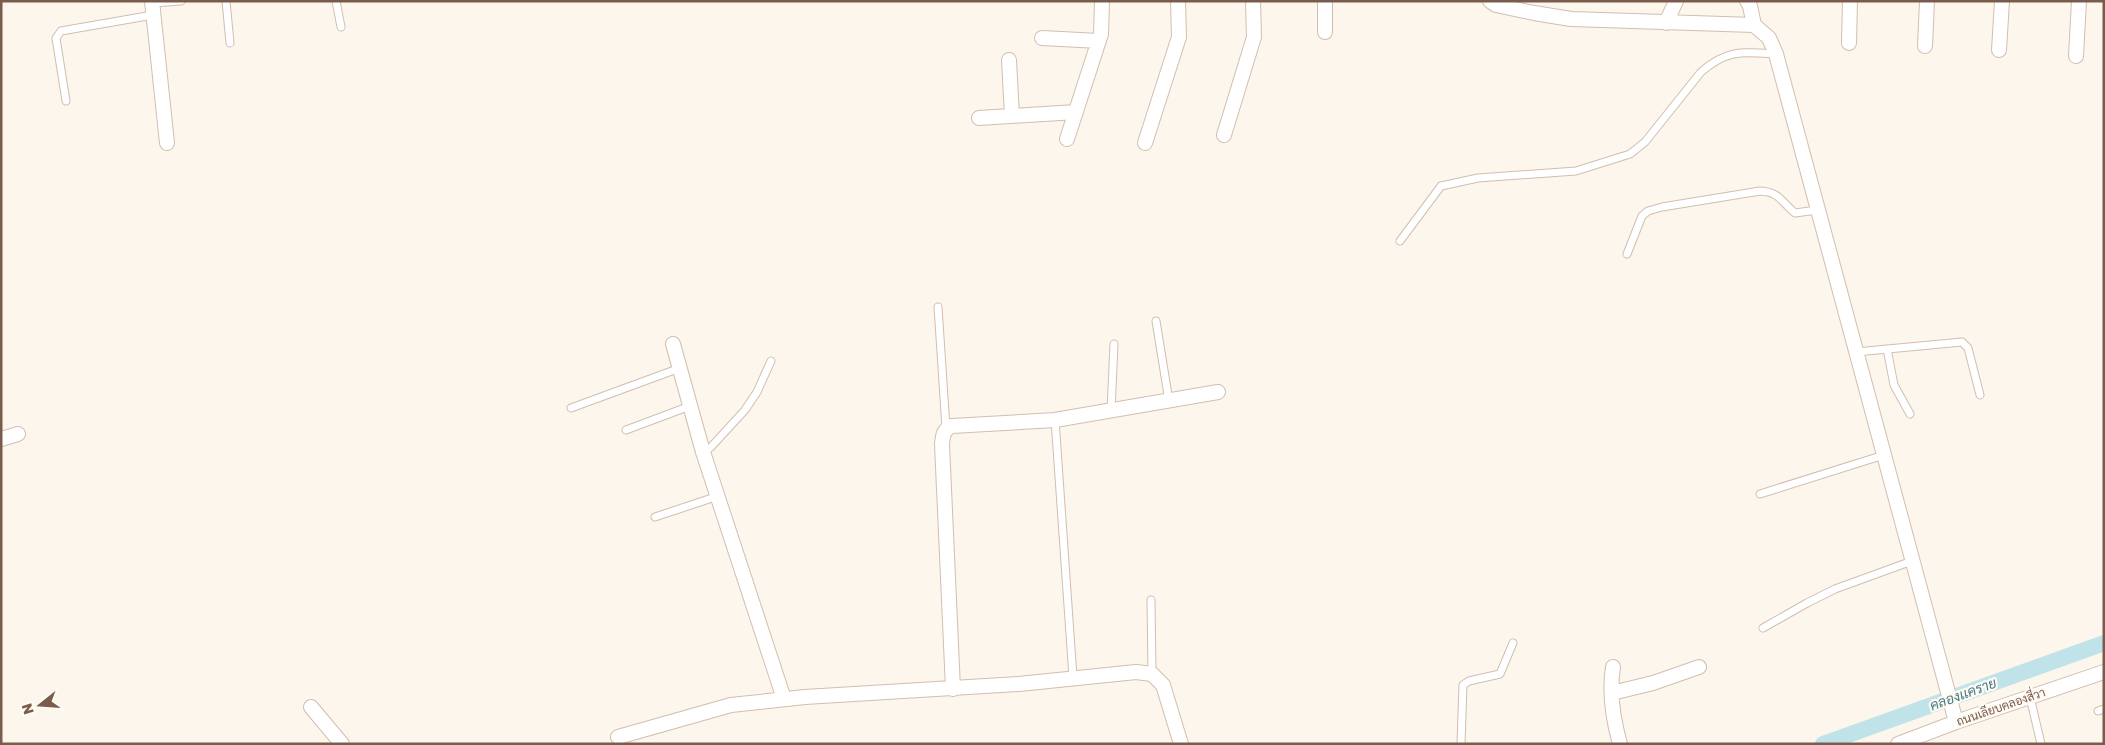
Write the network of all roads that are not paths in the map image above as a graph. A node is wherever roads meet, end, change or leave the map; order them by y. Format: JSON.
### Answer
{"nodes":[{"id":1,"x":181,"y":1,"type":"edge"},
{"id":2,"x":226,"y":1,"type":"edge"},
{"id":3,"x":336,"y":1,"type":"edge"},
{"id":4,"x":1102,"y":1,"type":"edge"},
{"id":5,"x":1178,"y":1,"type":"edge"},
{"id":6,"x":1253,"y":1,"type":"edge"},
{"id":7,"x":1325,"y":1,"type":"edge"},
{"id":8,"x":1490,"y":1,"type":"edge"},
{"id":9,"x":1676,"y":1,"type":"edge"},
{"id":10,"x":1747,"y":1,"type":"edge"},
{"id":11,"x":1850,"y":1,"type":"edge"},
{"id":12,"x":1927,"y":1,"type":"edge"},
{"id":13,"x":2002,"y":1,"type":"edge"},
{"id":14,"x":2079,"y":1,"type":"edge"},
{"id":15,"x":152,"y":6,"type":"edge"},
{"id":16,"x":1666,"y":23,"type":"junction"},
{"id":17,"x":1754,"y":25,"type":"junction"},
{"id":18,"x":341,"y":27,"type":"dead end"},
{"id":19,"x":1325,"y":32,"type":"dead end"},
{"id":20,"x":1042,"y":38,"type":"dead end"},
{"id":21,"x":1099,"y":41,"type":"junction"},
{"id":22,"x":230,"y":43,"type":"dead end"},
{"id":23,"x":1849,"y":43,"type":"dead end"},
{"id":24,"x":1925,"y":46,"type":"dead end"},
{"id":25,"x":1998,"y":50,"type":"dead end"},
{"id":26,"x":1776,"y":54,"type":"junction"},
{"id":27,"x":2076,"y":56,"type":"dead end"},
{"id":28,"x":1010,"y":60,"type":"dead end"},
{"id":29,"x":66,"y":101,"type":"dead end"},
{"id":30,"x":1076,"y":112,"type":"junction"},
{"id":31,"x":1012,"y":116,"type":"junction"},
{"id":32,"x":979,"y":118,"type":"dead end"},
{"id":33,"x":1224,"y":136,"type":"dead end"},
{"id":34,"x":1067,"y":139,"type":"dead end"},
{"id":35,"x":167,"y":143,"type":"dead end"},
{"id":36,"x":1144,"y":143,"type":"dead end"},
{"id":37,"x":1817,"y":210,"type":"junction"},
{"id":38,"x":1400,"y":241,"type":"dead end"},
{"id":39,"x":1627,"y":254,"type":"dead end"},
{"id":40,"x":938,"y":307,"type":"dead end"},
{"id":41,"x":1156,"y":321,"type":"dead end"},
{"id":42,"x":673,"y":344,"type":"dead end"},
{"id":43,"x":1114,"y":344,"type":"dead end"},
{"id":44,"x":1887,"y":349,"type":"junction"},
{"id":45,"x":1856,"y":352,"type":"junction"},
{"id":46,"x":771,"y":361,"type":"dead end"},
{"id":47,"x":680,"y":368,"type":"junction"},
{"id":48,"x":1218,"y":392,"type":"dead end"},
{"id":49,"x":1980,"y":395,"type":"dead end"},
{"id":50,"x":1169,"y":401,"type":"junction"},
{"id":51,"x":690,"y":406,"type":"junction"},
{"id":52,"x":571,"y":408,"type":"dead end"},
{"id":53,"x":1111,"y":411,"type":"junction"},
{"id":54,"x":1910,"y":414,"type":"dead end"},
{"id":55,"x":1055,"y":420,"type":"junction"},
{"id":56,"x":946,"y":428,"type":"junction"},
{"id":57,"x":626,"y":430,"type":"dead end"},
{"id":58,"x":18,"y":434,"type":"dead end"},
{"id":59,"x":1,"y":438,"type":"edge"},
{"id":60,"x":703,"y":452,"type":"junction"},
{"id":61,"x":1884,"y":455,"type":"junction"},
{"id":62,"x":1760,"y":494,"type":"dead end"},
{"id":63,"x":718,"y":496,"type":"junction"},
{"id":64,"x":655,"y":517,"type":"dead end"},
{"id":65,"x":1912,"y":561,"type":"junction"},
{"id":66,"x":1151,"y":600,"type":"dead end"},
{"id":67,"x":1764,"y":628,"type":"dead end"},
{"id":68,"x":1513,"y":644,"type":"dead end"},
{"id":69,"x":1614,"y":667,"type":"dead end"},
{"id":70,"x":1699,"y":667,"type":"dead end"},
{"id":71,"x":2104,"y":672,"type":"edge"},
{"id":72,"x":1152,"y":674,"type":"junction"},
{"id":73,"x":1073,"y":677,"type":"junction"},
{"id":74,"x":953,"y":688,"type":"junction"},
{"id":75,"x":1612,"y":693,"type":"junction"},
{"id":76,"x":2030,"y":697,"type":"junction"},
{"id":77,"x":784,"y":699,"type":"junction"},
{"id":78,"x":312,"y":707,"type":"dead end"},
{"id":79,"x":1956,"y":722,"type":"junction"},
{"id":80,"x":618,"y":737,"type":"dead end"},
{"id":81,"x":342,"y":744,"type":"edge"},
{"id":82,"x":1181,"y":744,"type":"edge"},
{"id":83,"x":1461,"y":744,"type":"edge"},
{"id":84,"x":1620,"y":744,"type":"edge"},
{"id":85,"x":1898,"y":744,"type":"edge"},
{"id":86,"x":2041,"y":744,"type":"edge"}],
"edges":[{"from":1,"to":15,"type":"lane"},
{"from":2,"to":22,"type":"lane"},
{"from":3,"to":18,"type":"lane"},
{"from":4,"to":21,"type":"street"},
{"from":5,"to":36,"type":"street"},
{"from":6,"to":33,"type":"street"},
{"from":7,"to":19,"type":"street"},
{"from":8,"to":16,"type":"street"},
{"from":9,"to":16,"type":"street"},
{"from":10,"to":17,"type":"street"},
{"from":11,"to":23,"type":"street"},
{"from":12,"to":24,"type":"street"},
{"from":13,"to":25,"type":"street"},
{"from":14,"to":27,"type":"street"},
{"from":15,"to":29,"type":"lane"},
{"from":15,"to":35,"type":"street"},
{"from":16,"to":17,"type":"street"},
{"from":17,"to":26,"type":"street"},
{"from":20,"to":21,"type":"street"},
{"from":21,"to":30,"type":"street"},
{"from":26,"to":37,"type":"street"},
{"from":26,"to":38,"type":"lane"},
{"from":28,"to":31,"type":"street"},
{"from":30,"to":31,"type":"street"},
{"from":30,"to":34,"type":"street"},
{"from":31,"to":32,"type":"street"},
{"from":37,"to":39,"type":"lane"},
{"from":37,"to":45,"type":"street"},
{"from":40,"to":56,"type":"lane"},
{"from":41,"to":50,"type":"lane"},
{"from":42,"to":47,"type":"street"},
{"from":43,"to":53,"type":"lane"},
{"from":44,"to":45,"type":"lane"},
{"from":44,"to":49,"type":"lane"},
{"from":44,"to":54,"type":"lane"},
{"from":45,"to":61,"type":"street"},
{"from":46,"to":60,"type":"lane"},
{"from":47,"to":51,"type":"street"},
{"from":47,"to":52,"type":"lane"},
{"from":48,"to":50,"type":"street"},
{"from":50,"to":53,"type":"street"},
{"from":51,"to":57,"type":"lane"},
{"from":51,"to":60,"type":"street"},
{"from":53,"to":55,"type":"street"},
{"from":55,"to":56,"type":"street"},
{"from":55,"to":73,"type":"lane"},
{"from":56,"to":74,"type":"street"},
{"from":58,"to":59,"type":"street"},
{"from":60,"to":63,"type":"street"},
{"from":61,"to":62,"type":"lane"},
{"from":61,"to":65,"type":"street"},
{"from":63,"to":64,"type":"lane"},
{"from":63,"to":77,"type":"street"},
{"from":65,"to":67,"type":"lane"},
{"from":65,"to":79,"type":"street"},
{"from":66,"to":72,"type":"lane"},
{"from":68,"to":83,"type":"lane"},
{"from":69,"to":75,"type":"street"},
{"from":70,"to":75,"type":"street"},
{"from":71,"to":76,"type":"street","name":"ถนนเลียบคลองสี่วา"},
{"from":72,"to":73,"type":"street"},
{"from":72,"to":82,"type":"street"},
{"from":73,"to":74,"type":"street"},
{"from":74,"to":77,"type":"street"},
{"from":75,"to":84,"type":"street"},
{"from":76,"to":79,"type":"street","name":"ถนนเลียบคลองสี่วา"},
{"from":76,"to":86,"type":"lane"},
{"from":77,"to":80,"type":"street"},
{"from":78,"to":81,"type":"street"},
{"from":79,"to":85,"type":"street","name":"ถนนเลียบคลองสี่วา"}]}
